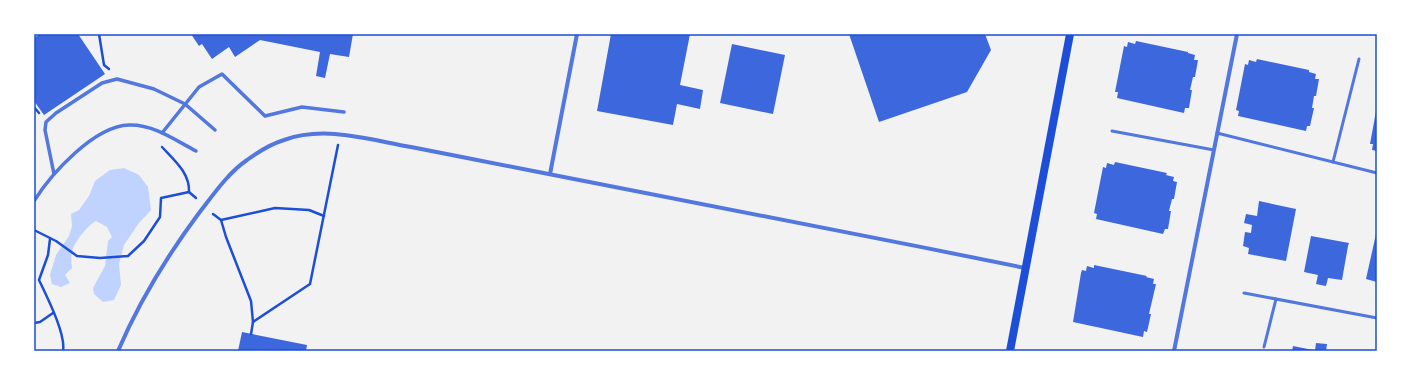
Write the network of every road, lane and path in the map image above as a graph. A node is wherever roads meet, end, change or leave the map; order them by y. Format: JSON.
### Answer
{"nodes":[{"id":1,"x":99,"y":34,"type":"edge"},
{"id":2,"x":577,"y":34,"type":"edge"},
{"id":3,"x":1070,"y":34,"type":"edge"},
{"id":4,"x":1237,"y":34,"type":"edge"},
{"id":5,"x":1359,"y":59,"type":"dead end"},
{"id":6,"x":118,"y":79,"type":"junction"},
{"id":7,"x":184,"y":104,"type":"junction"},
{"id":8,"x":344,"y":112,"type":"dead end"},
{"id":9,"x":215,"y":130,"type":"dead end"},
{"id":10,"x":1112,"y":131,"type":"dead end"},
{"id":11,"x":162,"y":133,"type":"junction"},
{"id":12,"x":1217,"y":133,"type":"junction"},
{"id":13,"x":341,"y":134,"type":"junction"},
{"id":14,"x":1214,"y":150,"type":"junction"},
{"id":15,"x":196,"y":151,"type":"dead end"},
{"id":16,"x":1333,"y":162,"type":"junction"},
{"id":17,"x":1377,"y":173,"type":"edge"},
{"id":18,"x":54,"y":174,"type":"junction"},
{"id":19,"x":550,"y":174,"type":"junction"},
{"id":20,"x":189,"y":192,"type":"junction"},
{"id":21,"x":34,"y":201,"type":"edge"},
{"id":22,"x":205,"y":206,"type":"junction"},
{"id":23,"x":324,"y":216,"type":"junction"},
{"id":24,"x":221,"y":220,"type":"junction"},
{"id":25,"x":34,"y":230,"type":"edge"},
{"id":26,"x":50,"y":238,"type":"junction"},
{"id":27,"x":1026,"y":268,"type":"junction"},
{"id":28,"x":1244,"y":293,"type":"dead end"},
{"id":29,"x":1276,"y":299,"type":"junction"},
{"id":30,"x":53,"y":313,"type":"junction"},
{"id":31,"x":1377,"y":318,"type":"edge"},
{"id":32,"x":253,"y":322,"type":"junction"},
{"id":33,"x":34,"y":323,"type":"edge"},
{"id":34,"x":251,"y":334,"type":"dead end"},
{"id":35,"x":1264,"y":347,"type":"dead end"},
{"id":36,"x":63,"y":351,"type":"edge"},
{"id":37,"x":118,"y":351,"type":"edge"},
{"id":38,"x":1010,"y":351,"type":"edge"},
{"id":39,"x":1174,"y":351,"type":"edge"}],
"edges":[{"from":1,"to":6,"type":"path"},
{"from":2,"to":19,"type":"street"},
{"from":3,"to":27,"type":"main road"},
{"from":4,"to":12,"type":"street"},
{"from":5,"to":16,"type":"lane"},
{"from":6,"to":7,"type":"street"},
{"from":6,"to":18,"type":"street"},
{"from":7,"to":8,"type":"street"},
{"from":7,"to":9,"type":"street"},
{"from":7,"to":11,"type":"street"},
{"from":10,"to":14,"type":"lane"},
{"from":11,"to":15,"type":"street"},
{"from":11,"to":18,"type":"street"},
{"from":11,"to":20,"type":"path"},
{"from":12,"to":14,"type":"street"},
{"from":12,"to":16,"type":"lane"},
{"from":13,"to":19,"type":"street"},
{"from":13,"to":22,"type":"street"},
{"from":13,"to":23,"type":"path"},
{"from":14,"to":39,"type":"street"},
{"from":16,"to":17,"type":"lane"},
{"from":18,"to":21,"type":"street"},
{"from":19,"to":27,"type":"street"},
{"from":20,"to":22,"type":"path"},
{"from":20,"to":26,"type":"path"},
{"from":22,"to":24,"type":"path"},
{"from":22,"to":37,"type":"street"},
{"from":23,"to":24,"type":"path"},
{"from":23,"to":32,"type":"path"},
{"from":24,"to":32,"type":"path"},
{"from":25,"to":26,"type":"path"},
{"from":26,"to":30,"type":"path"},
{"from":27,"to":38,"type":"main road"},
{"from":28,"to":29,"type":"lane"},
{"from":29,"to":31,"type":"lane"},
{"from":29,"to":35,"type":"lane"},
{"from":30,"to":33,"type":"path"},
{"from":30,"to":36,"type":"path"},
{"from":32,"to":34,"type":"path"}]}
